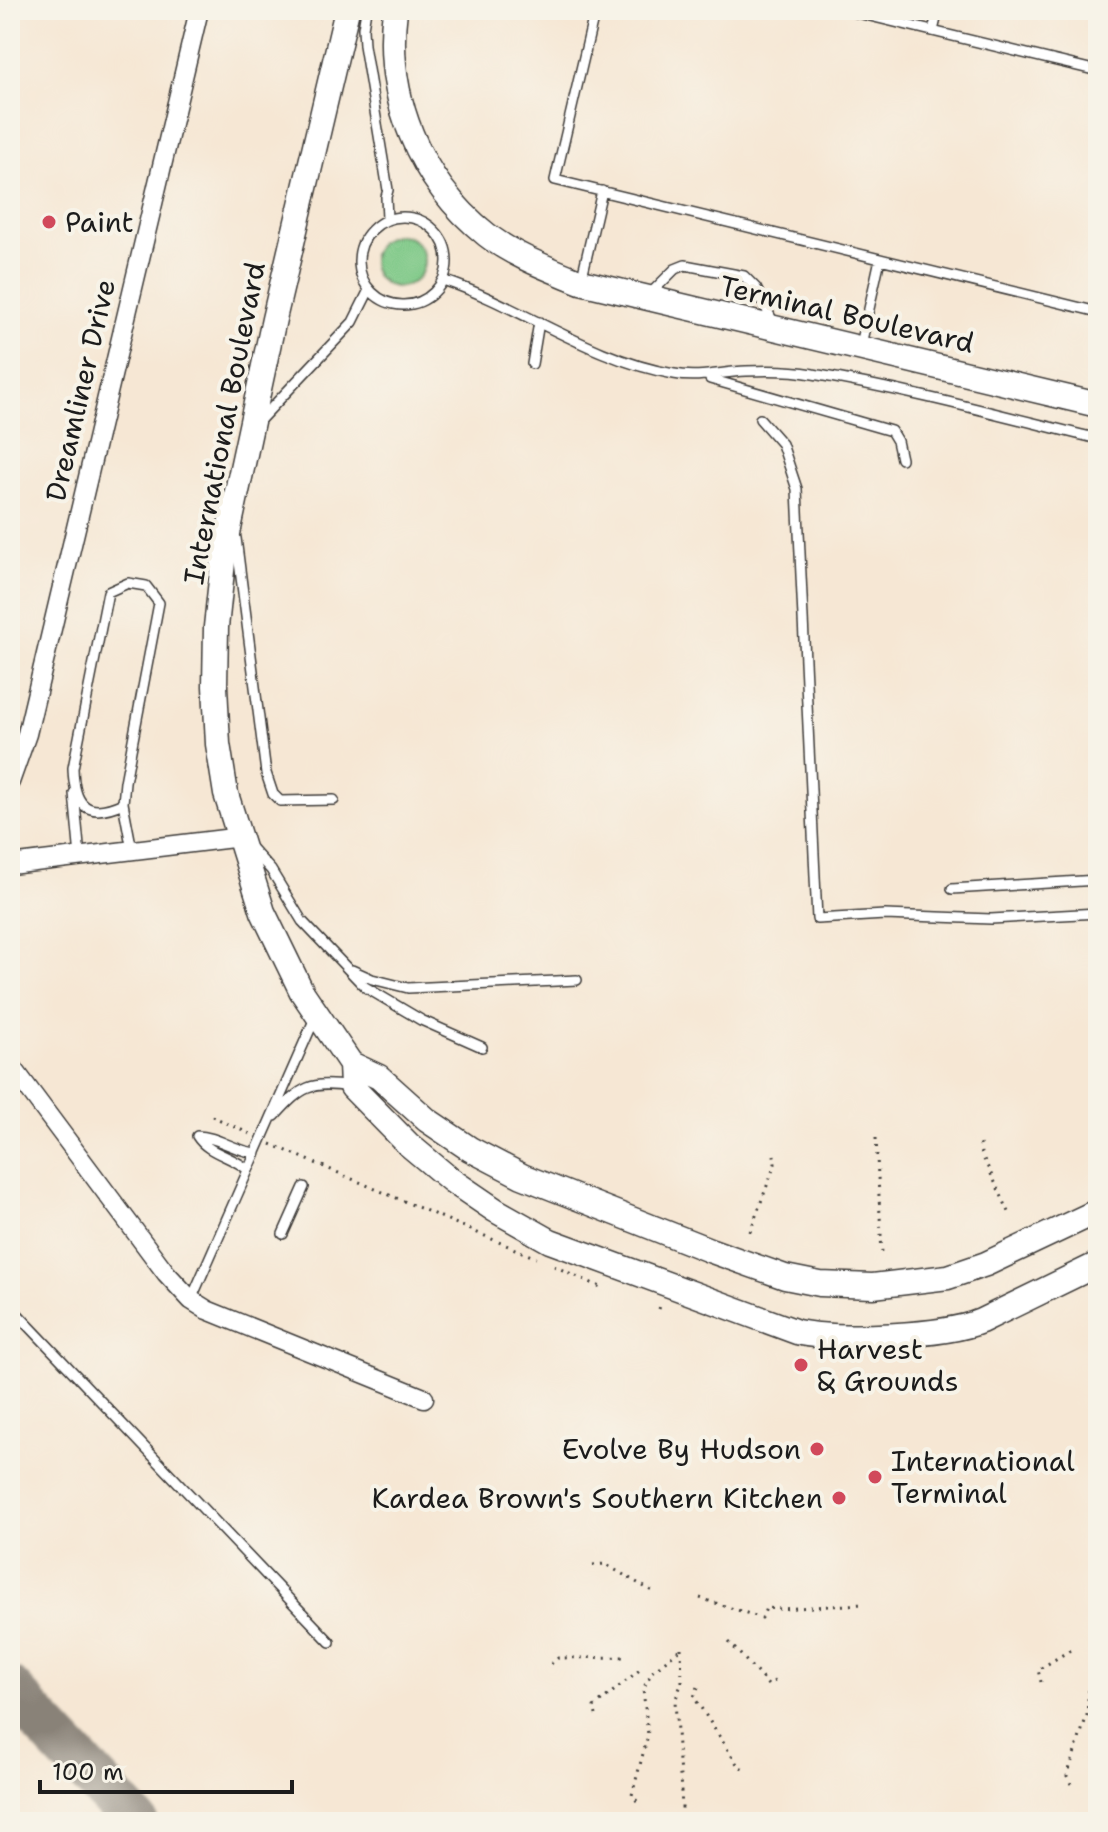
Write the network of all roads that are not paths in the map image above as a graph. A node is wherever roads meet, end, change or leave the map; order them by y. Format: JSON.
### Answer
{"nodes":[{"id":1,"x":199,"y":10,"type":"edge"},
{"id":2,"x":347,"y":10,"type":"edge"},
{"id":3,"x":366,"y":10,"type":"edge"},
{"id":4,"x":395,"y":10,"type":"edge"},
{"id":5,"x":595,"y":10,"type":"edge"},
{"id":6,"x":845,"y":10,"type":"edge"},
{"id":7,"x":938,"y":10,"type":"edge"},
{"id":8,"x":933,"y":31,"type":"junction"},
{"id":9,"x":1098,"y":71,"type":"edge"},
{"id":10,"x":602,"y":191,"type":"junction"},
{"id":11,"x":387,"y":219,"type":"junction"},
{"id":12,"x":880,"y":259,"type":"junction"},
{"id":13,"x":443,"y":280,"type":"junction"},
{"id":14,"x":581,"y":282,"type":"junction"},
{"id":15,"x":369,"y":290,"type":"junction"},
{"id":16,"x":646,"y":297,"type":"junction"},
{"id":17,"x":1098,"y":312,"type":"edge"},
{"id":18,"x":539,"y":322,"type":"junction"},
{"id":19,"x":776,"y":329,"type":"junction"},
{"id":20,"x":860,"y":349,"type":"junction"},
{"id":21,"x":532,"y":364,"type":"dead end"},
{"id":22,"x":703,"y":377,"type":"junction"},
{"id":23,"x":1098,"y":405,"type":"edge"},
{"id":24,"x":760,"y":419,"type":"dead end"},
{"id":25,"x":249,"y":430,"type":"junction"},
{"id":26,"x":1098,"y":439,"type":"edge"},
{"id":27,"x":901,"y":459,"type":"dead end"},
{"id":28,"x":233,"y":507,"type":"junction"},
{"id":29,"x":10,"y":782,"type":"edge"},
{"id":30,"x":74,"y":793,"type":"junction"},
{"id":31,"x":334,"y":800,"type":"dead end"},
{"id":32,"x":123,"y":803,"type":"junction"},
{"id":33,"x":241,"y":837,"type":"junction"},
{"id":34,"x":132,"y":850,"type":"junction"},
{"id":35,"x":80,"y":857,"type":"junction"},
{"id":36,"x":10,"y":865,"type":"edge"},
{"id":37,"x":1098,"y":880,"type":"edge"},
{"id":38,"x":952,"y":889,"type":"dead end"},
{"id":39,"x":1098,"y":913,"type":"edge"},
{"id":40,"x":349,"y":969,"type":"junction"},
{"id":41,"x":577,"y":980,"type":"dead end"},
{"id":42,"x":317,"y":1015,"type":"junction"},
{"id":43,"x":482,"y":1047,"type":"dead end"},
{"id":44,"x":10,"y":1064,"type":"edge"},
{"id":45,"x":352,"y":1076,"type":"junction"},
{"id":46,"x":270,"y":1122,"type":"junction"},
{"id":47,"x":256,"y":1153,"type":"junction"},
{"id":48,"x":248,"y":1170,"type":"junction"},
{"id":49,"x":304,"y":1187,"type":"dead end"},
{"id":50,"x":1098,"y":1211,"type":"edge"},
{"id":51,"x":283,"y":1234,"type":"dead end"},
{"id":52,"x":1098,"y":1264,"type":"edge"},
{"id":53,"x":191,"y":1300,"type":"junction"},
{"id":54,"x":10,"y":1306,"type":"edge"},
{"id":55,"x":424,"y":1398,"type":"dead end"},
{"id":56,"x":330,"y":1642,"type":"dead end"}],
"edges":[{"from":1,"to":29,"type":"street","name":"Dreamliner Drive"},
{"from":2,"to":25,"type":"main road","name":"International Boulevard"},
{"from":3,"to":11,"type":"lane"},
{"from":4,"to":14,"type":"main road"},
{"from":5,"to":10,"type":"lane"},
{"from":6,"to":8,"type":"lane"},
{"from":7,"to":8,"type":"lane"},
{"from":8,"to":9,"type":"lane"},
{"from":10,"to":12,"type":"lane"},
{"from":10,"to":14,"type":"lane"},
{"from":11,"to":13,"type":"lane"},
{"from":11,"to":15,"type":"lane"},
{"from":12,"to":17,"type":"lane"},
{"from":12,"to":20,"type":"lane"},
{"from":13,"to":15,"type":"lane"},
{"from":13,"to":18,"type":"lane"},
{"from":14,"to":16,"type":"main road","name":"Terminal Boulevard"},
{"from":15,"to":25,"type":"lane"},
{"from":16,"to":19,"type":"main road","name":"Terminal Boulevard"},
{"from":16,"to":19,"type":"lane"},
{"from":18,"to":21,"type":"lane"},
{"from":18,"to":22,"type":"lane"},
{"from":19,"to":20,"type":"main road","name":"Terminal Boulevard"},
{"from":20,"to":23,"type":"main road","name":"Terminal Boulevard"},
{"from":22,"to":26,"type":"lane"},
{"from":22,"to":27,"type":"lane"},
{"from":24,"to":39,"type":"lane"},
{"from":25,"to":28,"type":"main road","name":"International Boulevard"},
{"from":28,"to":31,"type":"lane"},
{"from":28,"to":33,"type":"main road","name":"International Boulevard"},
{"from":30,"to":32,"type":"lane"},
{"from":30,"to":32,"type":"lane"},
{"from":30,"to":35,"type":"lane"},
{"from":32,"to":34,"type":"lane"},
{"from":33,"to":34,"type":"street"},
{"from":33,"to":40,"type":"lane"},
{"from":33,"to":42,"type":"main road","name":"International Boulevard"},
{"from":34,"to":35,"type":"street"},
{"from":35,"to":36,"type":"street"},
{"from":37,"to":38,"type":"lane"},
{"from":40,"to":41,"type":"lane"},
{"from":40,"to":43,"type":"lane"},
{"from":42,"to":45,"type":"main road","name":"International Boulevard"},
{"from":42,"to":46,"type":"lane"},
{"from":44,"to":53,"type":"street"},
{"from":45,"to":46,"type":"lane"},
{"from":45,"to":50,"type":"main road","name":"International Boulevard"},
{"from":45,"to":52,"type":"main road","name":"International Boulevard"},
{"from":46,"to":47,"type":"lane"},
{"from":47,"to":48,"type":"lane"},
{"from":47,"to":48,"type":"lane"},
{"from":48,"to":53,"type":"lane"},
{"from":49,"to":51,"type":"lane"},
{"from":53,"to":55,"type":"street"},
{"from":54,"to":56,"type":"lane"}]}
